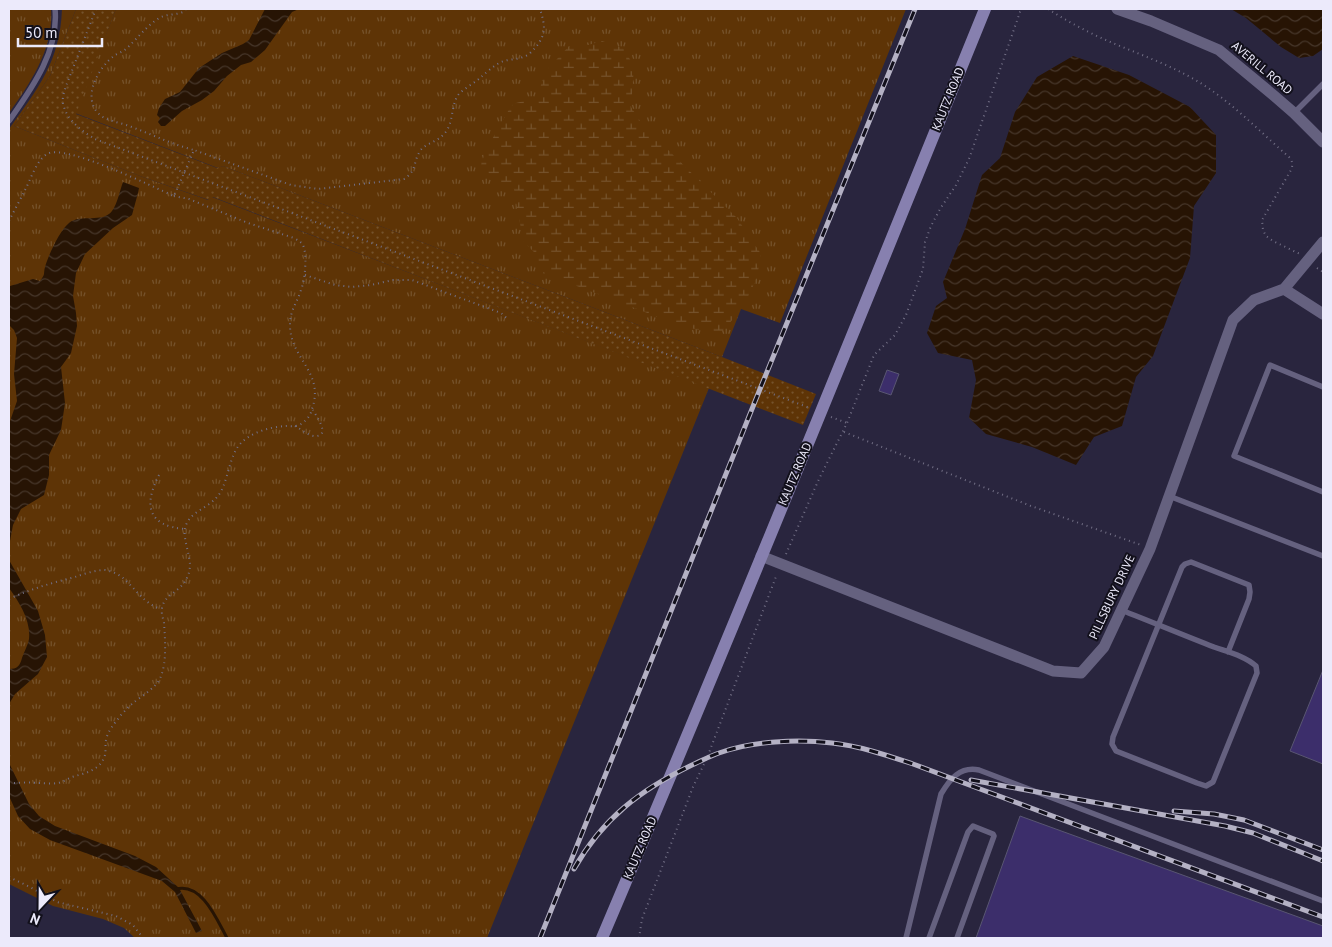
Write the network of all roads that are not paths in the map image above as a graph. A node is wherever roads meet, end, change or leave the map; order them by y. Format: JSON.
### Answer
{"nodes":[{"id":1,"x":55,"y":9,"type":"edge"},
{"id":2,"x":985,"y":9,"type":"edge"},
{"id":3,"x":1116,"y":9,"type":"edge"},
{"id":4,"x":1323,"y":84,"type":"edge"},
{"id":5,"x":1294,"y":113,"type":"junction"},
{"id":6,"x":9,"y":121,"type":"edge"},
{"id":7,"x":1323,"y":142,"type":"edge"},
{"id":8,"x":1323,"y":242,"type":"edge"},
{"id":9,"x":1284,"y":289,"type":"junction"},
{"id":10,"x":1323,"y":314,"type":"edge"},
{"id":11,"x":1323,"y":387,"type":"edge"},
{"id":12,"x":1323,"y":492,"type":"edge"},
{"id":13,"x":1169,"y":496,"type":"junction"},
{"id":14,"x":761,"y":556,"type":"junction"},
{"id":15,"x":1323,"y":556,"type":"edge"},
{"id":16,"x":1121,"y":610,"type":"junction"},
{"id":17,"x":1158,"y":624,"type":"junction"},
{"id":18,"x":1228,"y":652,"type":"junction"},
{"id":19,"x":1323,"y":902,"type":"edge"},
{"id":20,"x":602,"y":938,"type":"edge"},
{"id":21,"x":906,"y":938,"type":"edge"},
{"id":22,"x":929,"y":938,"type":"edge"},
{"id":23,"x":957,"y":938,"type":"edge"}],
"edges":[{"from":1,"to":6,"type":"lane"},
{"from":2,"to":14,"type":"street","name":"KAUTZ ROAD"},
{"from":3,"to":5,"type":"street","name":"AVERILL ROAD"},
{"from":4,"to":5,"type":"lane"},
{"from":5,"to":7,"type":"street","name":"AVERILL ROAD"},
{"from":8,"to":9,"type":"street"},
{"from":9,"to":10,"type":"street"},
{"from":9,"to":13,"type":"street","name":"PILLSBURY DRIVE"},
{"from":11,"to":12,"type":"lane"},
{"from":13,"to":15,"type":"lane"},
{"from":13,"to":16,"type":"street","name":"PILLSBURY DRIVE"},
{"from":14,"to":16,"type":"street","name":"PILLSBURY DRIVE"},
{"from":14,"to":20,"type":"street","name":"KAUTZ ROAD"},
{"from":16,"to":17,"type":"lane"},
{"from":17,"to":18,"type":"lane"},
{"from":17,"to":18,"type":"lane"},
{"from":17,"to":18,"type":"lane"},
{"from":19,"to":21,"type":"lane"},
{"from":22,"to":23,"type":"lane"}]}
